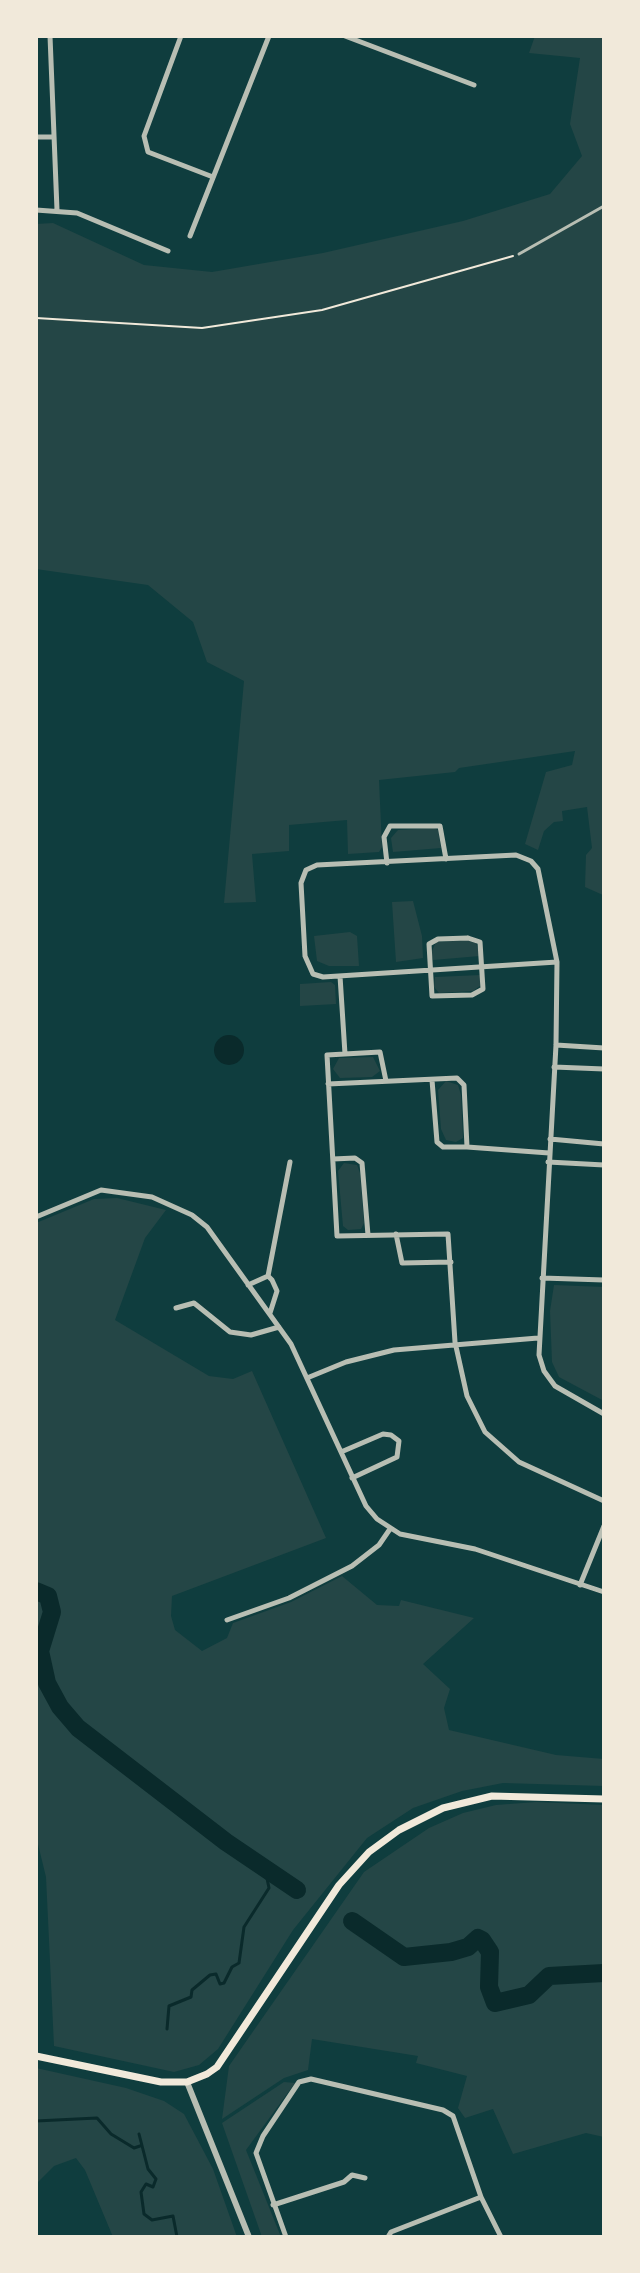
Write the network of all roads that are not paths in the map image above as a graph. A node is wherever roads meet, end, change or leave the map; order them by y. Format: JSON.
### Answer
{"nodes":[{"id":1,"x":50,"y":36,"type":"edge"},
{"id":2,"x":181,"y":36,"type":"edge"},
{"id":3,"x":269,"y":36,"type":"edge"},
{"id":4,"x":345,"y":36,"type":"edge"},
{"id":5,"x":474,"y":85,"type":"dead end"},
{"id":6,"x":36,"y":137,"type":"edge"},
{"id":7,"x":53,"y":137,"type":"junction"},
{"id":8,"x":213,"y":177,"type":"junction"},
{"id":9,"x":604,"y":206,"type":"edge"},
{"id":10,"x":36,"y":210,"type":"edge"},
{"id":11,"x":57,"y":210,"type":"junction"},
{"id":12,"x":190,"y":236,"type":"dead end"},
{"id":13,"x":168,"y":251,"type":"dead end"},
{"id":14,"x":519,"y":254,"type":"road end"},
{"id":15,"x":446,"y":859,"type":"junction"},
{"id":16,"x":387,"y":863,"type":"junction"},
{"id":17,"x":557,"y":962,"type":"junction"},
{"id":18,"x":482,"y":966,"type":"junction"},
{"id":19,"x":428,"y":970,"type":"junction"},
{"id":20,"x":340,"y":976,"type":"junction"},
{"id":21,"x":556,"y":1045,"type":"junction"},
{"id":22,"x":604,"y":1048,"type":"edge"},
{"id":23,"x":345,"y":1054,"type":"junction"},
{"id":24,"x":554,"y":1067,"type":"junction"},
{"id":25,"x":604,"y":1069,"type":"edge"},
{"id":26,"x":432,"y":1080,"type":"junction"},
{"id":27,"x":386,"y":1081,"type":"junction"},
{"id":28,"x":328,"y":1084,"type":"junction"},
{"id":29,"x":550,"y":1139,"type":"junction"},
{"id":30,"x":604,"y":1144,"type":"edge"},
{"id":31,"x":467,"y":1147,"type":"junction"},
{"id":32,"x":549,"y":1153,"type":"junction"},
{"id":33,"x":333,"y":1159,"type":"junction"},
{"id":34,"x":290,"y":1162,"type":"dead end"},
{"id":35,"x":548,"y":1162,"type":"junction"},
{"id":36,"x":604,"y":1165,"type":"edge"},
{"id":37,"x":36,"y":1217,"type":"edge"},
{"id":38,"x":396,"y":1234,"type":"junction"},
{"id":39,"x":368,"y":1235,"type":"junction"},
{"id":40,"x":451,"y":1262,"type":"junction"},
{"id":41,"x":268,"y":1276,"type":"junction"},
{"id":42,"x":542,"y":1278,"type":"junction"},
{"id":43,"x":604,"y":1280,"type":"edge"},
{"id":44,"x":248,"y":1285,"type":"junction"},
{"id":45,"x":176,"y":1308,"type":"dead end"},
{"id":46,"x":270,"y":1313,"type":"junction"},
{"id":47,"x":279,"y":1327,"type":"junction"},
{"id":48,"x":538,"y":1338,"type":"junction"},
{"id":49,"x":455,"y":1342,"type":"junction"},
{"id":50,"x":307,"y":1378,"type":"junction"},
{"id":51,"x":604,"y":1414,"type":"edge"},
{"id":52,"x":341,"y":1452,"type":"junction"},
{"id":53,"x":352,"y":1478,"type":"junction"},
{"id":54,"x":604,"y":1501,"type":"edge"},
{"id":55,"x":604,"y":1526,"type":"edge"},
{"id":56,"x":390,"y":1529,"type":"junction"},
{"id":57,"x":580,"y":1585,"type":"junction"},
{"id":58,"x":604,"y":1592,"type":"edge"},
{"id":59,"x":227,"y":1620,"type":"dead end"},
{"id":60,"x":604,"y":1799,"type":"edge"},
{"id":61,"x":36,"y":2056,"type":"edge"},
{"id":62,"x":187,"y":2082,"type":"junction"},
{"id":63,"x":365,"y":2178,"type":"dead end"},
{"id":64,"x":481,"y":2197,"type":"junction"},
{"id":65,"x":273,"y":2205,"type":"junction"},
{"id":66,"x":249,"y":2237,"type":"edge"},
{"id":67,"x":286,"y":2237,"type":"edge"},
{"id":68,"x":388,"y":2237,"type":"edge"},
{"id":69,"x":501,"y":2237,"type":"edge"}],
"edges":[{"from":1,"to":7,"type":"street"},
{"from":2,"to":8,"type":"street"},
{"from":3,"to":8,"type":"street"},
{"from":4,"to":5,"type":"street"},
{"from":6,"to":7,"type":"street"},
{"from":7,"to":11,"type":"street"},
{"from":8,"to":12,"type":"street"},
{"from":9,"to":14,"type":"lane"},
{"from":10,"to":11,"type":"street"},
{"from":11,"to":13,"type":"street"},
{"from":15,"to":16,"type":"street"},
{"from":15,"to":16,"type":"street"},
{"from":15,"to":17,"type":"street"},
{"from":16,"to":20,"type":"street"},
{"from":17,"to":18,"type":"street"},
{"from":17,"to":21,"type":"street"},
{"from":18,"to":19,"type":"street"},
{"from":18,"to":19,"type":"street"},
{"from":18,"to":19,"type":"street"},
{"from":19,"to":20,"type":"street"},
{"from":20,"to":23,"type":"street"},
{"from":21,"to":22,"type":"street"},
{"from":21,"to":24,"type":"street"},
{"from":23,"to":27,"type":"street"},
{"from":23,"to":28,"type":"street"},
{"from":24,"to":25,"type":"street"},
{"from":24,"to":29,"type":"street"},
{"from":26,"to":27,"type":"street"},
{"from":26,"to":31,"type":"street"},
{"from":26,"to":31,"type":"street"},
{"from":27,"to":28,"type":"street"},
{"from":28,"to":33,"type":"street"},
{"from":29,"to":30,"type":"street"},
{"from":29,"to":32,"type":"street"},
{"from":31,"to":32,"type":"street"},
{"from":32,"to":35,"type":"street"},
{"from":33,"to":39,"type":"street"},
{"from":33,"to":39,"type":"street"},
{"from":34,"to":41,"type":"street"},
{"from":35,"to":36,"type":"street"},
{"from":35,"to":42,"type":"street"},
{"from":37,"to":44,"type":"street"},
{"from":38,"to":39,"type":"street"},
{"from":38,"to":40,"type":"street"},
{"from":38,"to":40,"type":"street"},
{"from":40,"to":49,"type":"street"},
{"from":41,"to":44,"type":"street"},
{"from":41,"to":46,"type":"street"},
{"from":42,"to":43,"type":"street"},
{"from":42,"to":48,"type":"street"},
{"from":44,"to":46,"type":"street"},
{"from":45,"to":47,"type":"street"},
{"from":46,"to":47,"type":"street"},
{"from":47,"to":50,"type":"street"},
{"from":48,"to":49,"type":"street"},
{"from":48,"to":51,"type":"street"},
{"from":49,"to":50,"type":"street"},
{"from":49,"to":54,"type":"street"},
{"from":50,"to":52,"type":"street"},
{"from":52,"to":53,"type":"street"},
{"from":52,"to":53,"type":"street"},
{"from":53,"to":56,"type":"street"},
{"from":55,"to":57,"type":"street"},
{"from":56,"to":57,"type":"street"},
{"from":56,"to":59,"type":"street"},
{"from":57,"to":58,"type":"street"},
{"from":60,"to":62,"type":"main road"},
{"from":61,"to":62,"type":"main road"},
{"from":62,"to":66,"type":"street"},
{"from":63,"to":65,"type":"street"},
{"from":64,"to":65,"type":"street"},
{"from":64,"to":68,"type":"street"},
{"from":64,"to":69,"type":"street"},
{"from":65,"to":67,"type":"street"}]}
